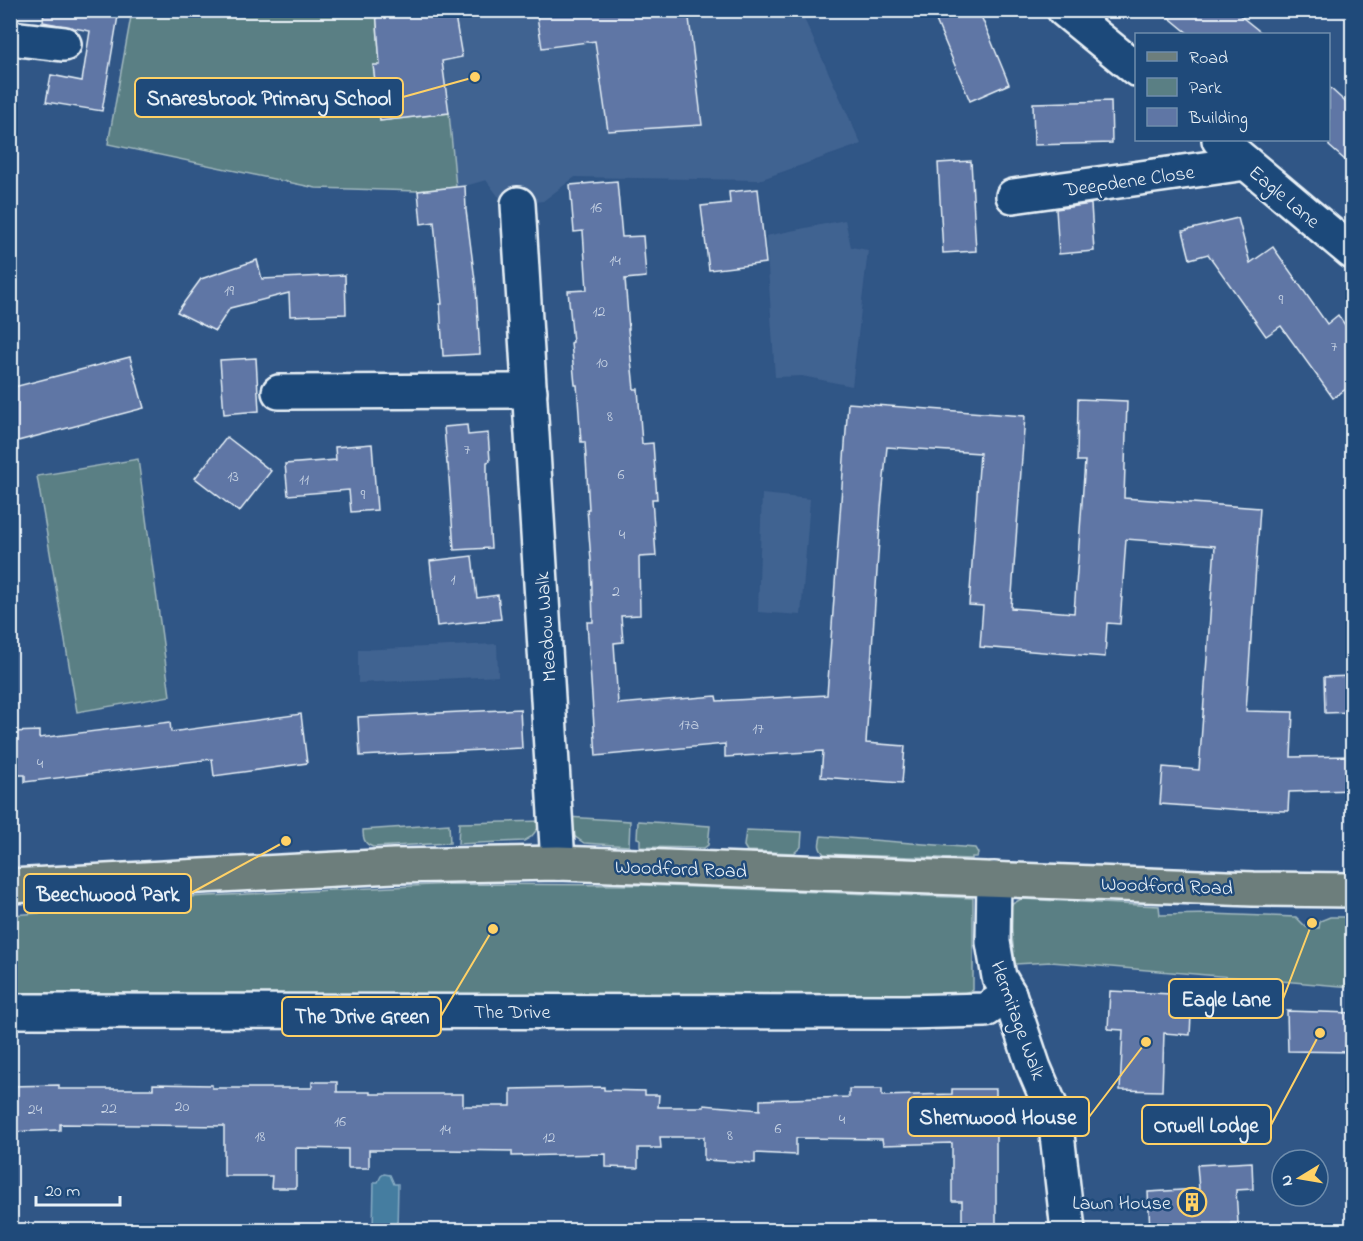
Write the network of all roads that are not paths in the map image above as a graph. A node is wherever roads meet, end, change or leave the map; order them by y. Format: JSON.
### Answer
{"nodes":[{"id":1,"x":1064,"y":10,"type":"edge"},
{"id":2,"x":10,"y":38,"type":"edge"},
{"id":3,"x":64,"y":44,"type":"dead end"},
{"id":4,"x":1135,"y":67,"type":"edge"},
{"id":5,"x":1220,"y":141,"type":"edge"},
{"id":6,"x":1246,"y":163,"type":"junction"},
{"id":7,"x":1013,"y":196,"type":"dead end"},
{"id":8,"x":518,"y":204,"type":"dead end"},
{"id":9,"x":1353,"y":252,"type":"edge"},
{"id":10,"x":530,"y":391,"type":"junction"},
{"id":11,"x":279,"y":393,"type":"dead end"},
{"id":12,"x":558,"y":863,"type":"junction"},
{"id":13,"x":994,"y":879,"type":"junction"},
{"id":14,"x":10,"y":886,"type":"edge"},
{"id":15,"x":1353,"y":890,"type":"edge"},
{"id":16,"x":1009,"y":994,"type":"junction"},
{"id":17,"x":10,"y":1011,"type":"edge"},
{"id":18,"x":1068,"y":1230,"type":"edge"}],
"edges":[{"from":1,"to":4,"type":"street"},
{"from":2,"to":3,"type":"street"},
{"from":5,"to":6,"type":"street","name":"Eagle Lane"},
{"from":6,"to":7,"type":"street","name":"Deepdene Close"},
{"from":6,"to":9,"type":"street","name":"Eagle Lane"},
{"from":8,"to":10,"type":"street","name":"Meadow Walk"},
{"from":10,"to":11,"type":"street"},
{"from":10,"to":12,"type":"street","name":"Meadow Walk"},
{"from":12,"to":13,"type":"main road","name":"Woodford Road"},
{"from":12,"to":14,"type":"main road","name":"Woodford Road"},
{"from":13,"to":15,"type":"main road","name":"Woodford Road"},
{"from":13,"to":16,"type":"street","name":"Hermitage Walk"},
{"from":16,"to":17,"type":"street","name":"The Drive"},
{"from":16,"to":18,"type":"street","name":"Hermitage Walk"}]}
